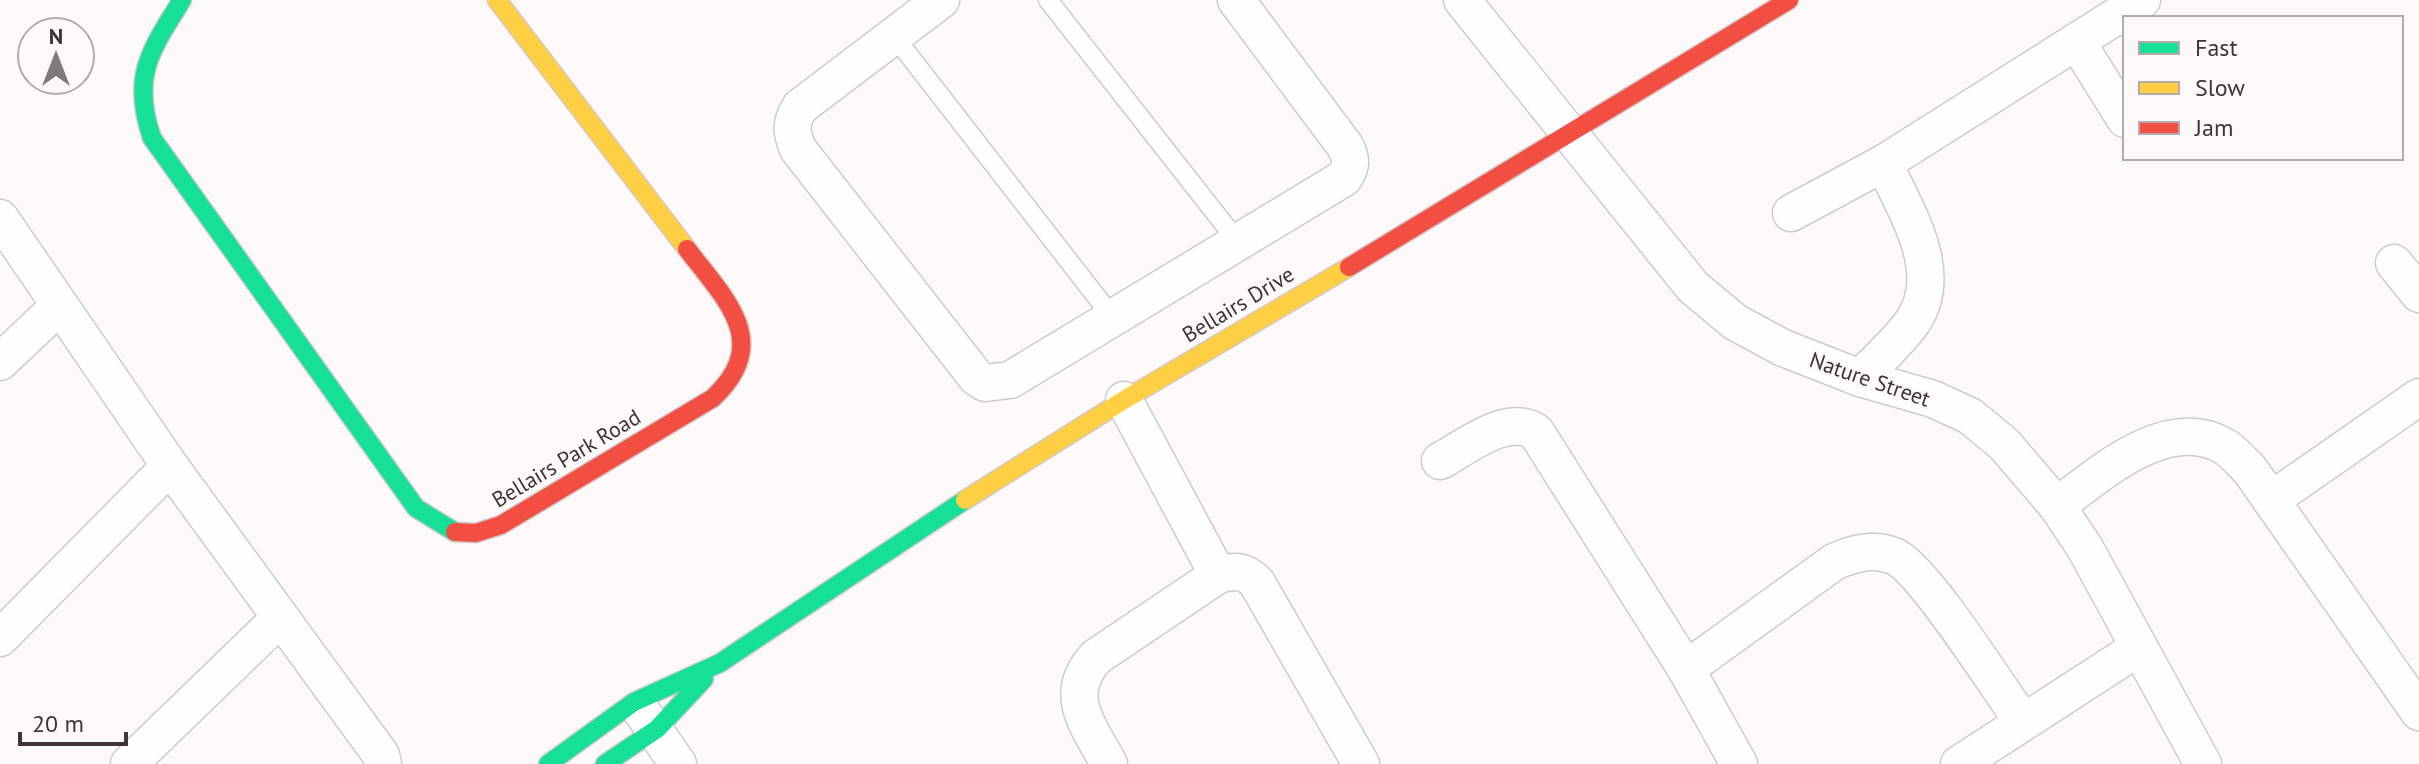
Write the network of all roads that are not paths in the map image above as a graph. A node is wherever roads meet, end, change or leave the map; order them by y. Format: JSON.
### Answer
{"nodes":[{"id":1,"x":182,"y":0,"type":"edge"},
{"id":2,"x":497,"y":0,"type":"edge"},
{"id":3,"x":941,"y":0,"type":"edge"},
{"id":4,"x":1048,"y":0,"type":"edge"},
{"id":5,"x":1236,"y":0,"type":"edge"},
{"id":6,"x":1462,"y":0,"type":"edge"},
{"id":7,"x":1789,"y":0,"type":"edge"},
{"id":8,"x":2142,"y":0,"type":"edge"},
{"id":9,"x":894,"y":36,"type":"junction"},
{"id":10,"x":2077,"y":42,"type":"junction"},
{"id":11,"x":2123,"y":116,"type":"edge"},
{"id":12,"x":1573,"y":134,"type":"junction"},
{"id":13,"x":1884,"y":163,"type":"junction"},
{"id":14,"x":1791,"y":213,"type":"dead end"},
{"id":15,"x":0,"y":218,"type":"edge"},
{"id":16,"x":1238,"y":242,"type":"junction"},
{"id":17,"x":2394,"y":263,"type":"dead end"},
{"id":18,"x":2419,"y":294,"type":"edge"},
{"id":19,"x":58,"y":307,"type":"junction"},
{"id":20,"x":1113,"y":318,"type":"junction"},
{"id":21,"x":0,"y":362,"type":"edge"},
{"id":22,"x":1860,"y":378,"type":"junction"},
{"id":23,"x":2419,"y":397,"type":"edge"},
{"id":24,"x":1124,"y":400,"type":"junction"},
{"id":25,"x":1440,"y":461,"type":"dead end"},
{"id":26,"x":170,"y":466,"type":"junction"},
{"id":27,"x":2271,"y":500,"type":"junction"},
{"id":28,"x":2057,"y":506,"type":"junction"},
{"id":29,"x":1218,"y":575,"type":"junction"},
{"id":30,"x":279,"y":619,"type":"junction"},
{"id":31,"x":0,"y":638,"type":"edge"},
{"id":32,"x":2138,"y":648,"type":"junction"},
{"id":33,"x":720,"y":663,"type":"junction"},
{"id":34,"x":1686,"y":669,"type":"junction"},
{"id":35,"x":2419,"y":711,"type":"edge"},
{"id":36,"x":646,"y":716,"type":"junction"},
{"id":37,"x":2023,"y":722,"type":"junction"},
{"id":38,"x":606,"y":754,"type":"edge"},
{"id":39,"x":129,"y":764,"type":"edge"},
{"id":40,"x":383,"y":764,"type":"edge"},
{"id":41,"x":548,"y":764,"type":"edge"},
{"id":42,"x":678,"y":764,"type":"edge"},
{"id":43,"x":1109,"y":764,"type":"edge"},
{"id":44,"x":1361,"y":764,"type":"edge"},
{"id":45,"x":1739,"y":764,"type":"edge"},
{"id":46,"x":1959,"y":764,"type":"edge"},
{"id":47,"x":2203,"y":764,"type":"edge"}],
"edges":[{"from":1,"to":2,"type":"street","name":"Bellairs Park Road"},
{"from":3,"to":9,"type":"street"},
{"from":4,"to":16,"type":"lane"},
{"from":5,"to":16,"type":"street"},
{"from":6,"to":12,"type":"street","name":"Nature Street"},
{"from":7,"to":12,"type":"street","name":"Bellairs Drive"},
{"from":8,"to":10,"type":"street"},
{"from":9,"to":20,"type":"lane"},
{"from":9,"to":20,"type":"street"},
{"from":10,"to":11,"type":"street"},
{"from":10,"to":13,"type":"street"},
{"from":12,"to":22,"type":"street","name":"Nature Street"},
{"from":12,"to":24,"type":"street","name":"Bellairs Drive"},
{"from":13,"to":14,"type":"street"},
{"from":13,"to":22,"type":"street"},
{"from":15,"to":19,"type":"street"},
{"from":16,"to":20,"type":"street"},
{"from":17,"to":18,"type":"street"},
{"from":19,"to":21,"type":"street"},
{"from":19,"to":26,"type":"street"},
{"from":22,"to":28,"type":"street","name":"Nature Street"},
{"from":23,"to":27,"type":"street"},
{"from":24,"to":29,"type":"street"},
{"from":24,"to":33,"type":"street","name":"Bellairs Drive"},
{"from":25,"to":34,"type":"street"},
{"from":26,"to":30,"type":"street"},
{"from":26,"to":31,"type":"street"},
{"from":27,"to":28,"type":"street"},
{"from":27,"to":35,"type":"street"},
{"from":28,"to":32,"type":"street","name":"Nature Street"},
{"from":29,"to":43,"type":"street"},
{"from":29,"to":44,"type":"street"},
{"from":30,"to":39,"type":"street"},
{"from":30,"to":40,"type":"street"},
{"from":32,"to":37,"type":"street"},
{"from":32,"to":47,"type":"street","name":"Nature Street"},
{"from":33,"to":36,"type":"street","name":"Bellairs Drive"},
{"from":33,"to":36,"type":"street","name":"Bellairs Drive"},
{"from":34,"to":37,"type":"street"},
{"from":34,"to":45,"type":"street"},
{"from":36,"to":38,"type":"street","name":"Bellairs Drive"},
{"from":36,"to":38,"type":"street","name":"Bellairs Drive"},
{"from":36,"to":42,"type":"street"},
{"from":37,"to":46,"type":"street"},
{"from":38,"to":41,"type":"street","name":"Bellairs Drive"}]}
